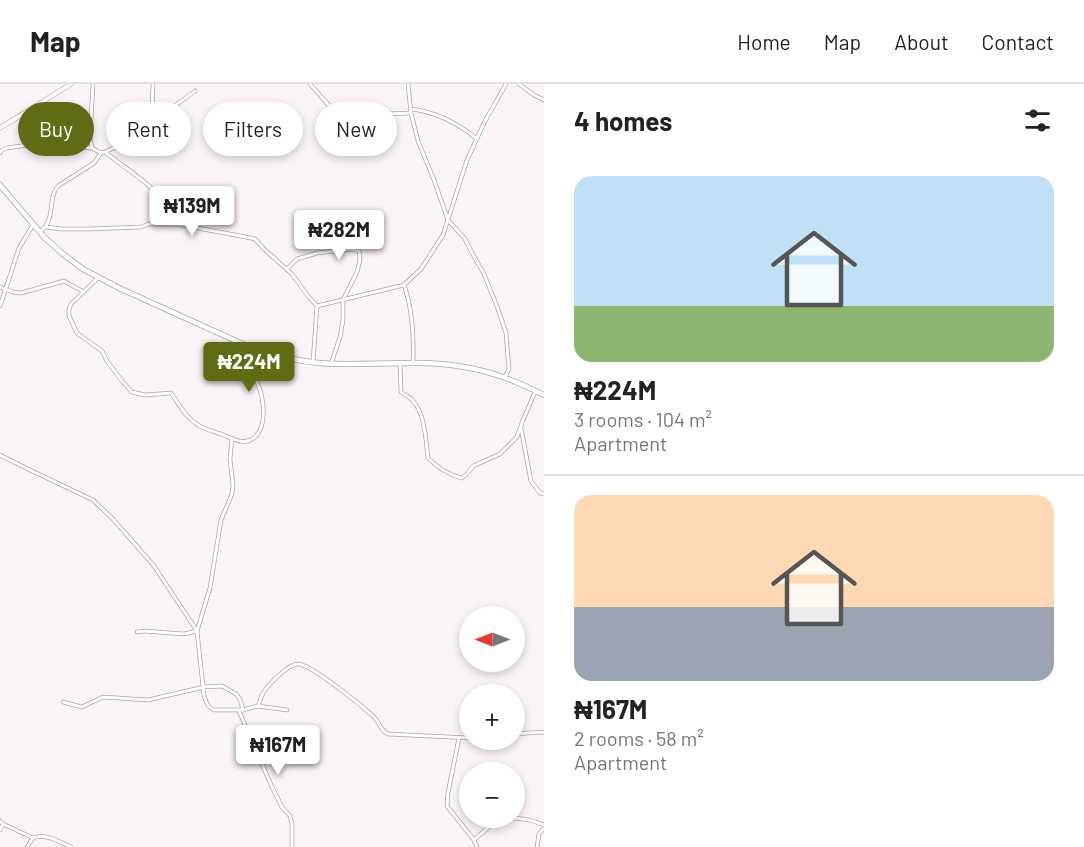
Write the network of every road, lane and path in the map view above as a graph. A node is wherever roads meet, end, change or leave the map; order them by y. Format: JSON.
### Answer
{"nodes":[{"id":1,"x":71,"y":84,"type":"edge"},
{"id":2,"x":93,"y":84,"type":"edge"},
{"id":3,"x":153,"y":84,"type":"edge"},
{"id":4,"x":310,"y":84,"type":"edge"},
{"id":5,"x":408,"y":84,"type":"edge"},
{"id":6,"x":506,"y":84,"type":"edge"},
{"id":7,"x":519,"y":84,"type":"edge"},
{"id":8,"x":195,"y":91,"type":"dead end"},
{"id":9,"x":544,"y":100,"type":"edge"},
{"id":10,"x":92,"y":102,"type":"edge"},
{"id":11,"x":152,"y":102,"type":"edge"},
{"id":12,"x":180,"y":102,"type":"edge"},
{"id":13,"x":411,"y":111,"type":"junction"},
{"id":14,"x":0,"y":128,"type":"edge"},
{"id":15,"x":476,"y":138,"type":"junction"},
{"id":16,"x":18,"y":146,"type":"edge"},
{"id":17,"x":94,"y":149,"type":"edge"},
{"id":18,"x":106,"y":151,"type":"edge"},
{"id":19,"x":0,"y":153,"type":"edge"},
{"id":20,"x":103,"y":153,"type":"junction"},
{"id":21,"x":0,"y":185,"type":"edge"},
{"id":22,"x":448,"y":220,"type":"junction"},
{"id":23,"x":176,"y":224,"type":"junction"},
{"id":24,"x":33,"y":225,"type":"junction"},
{"id":25,"x":46,"y":227,"type":"junction"},
{"id":26,"x":40,"y":232,"type":"junction"},
{"id":27,"x":287,"y":269,"type":"junction"},
{"id":28,"x":99,"y":277,"type":"junction"},
{"id":29,"x":404,"y":285,"type":"junction"},
{"id":30,"x":0,"y":286,"type":"edge"},
{"id":31,"x":7,"y":289,"type":"junction"},
{"id":32,"x":84,"y":292,"type":"junction"},
{"id":33,"x":343,"y":300,"type":"junction"},
{"id":34,"x":0,"y":306,"type":"edge"},
{"id":35,"x":317,"y":306,"type":"junction"},
{"id":36,"x":245,"y":345,"type":"junction"},
{"id":37,"x":313,"y":362,"type":"junction"},
{"id":38,"x":331,"y":364,"type":"junction"},
{"id":39,"x":400,"y":364,"type":"junction"},
{"id":40,"x":414,"y":364,"type":"junction"},
{"id":41,"x":505,"y":377,"type":"junction"},
{"id":42,"x":536,"y":391,"type":"junction"},
{"id":43,"x":544,"y":395,"type":"edge"},
{"id":44,"x":521,"y":426,"type":"junction"},
{"id":45,"x":232,"y":438,"type":"junction"},
{"id":46,"x":0,"y":455,"type":"edge"},
{"id":47,"x":544,"y":494,"type":"edge"},
{"id":48,"x":197,"y":630,"type":"junction"},
{"id":49,"x":137,"y":632,"type":"dead end"},
{"id":50,"x":204,"y":687,"type":"junction"},
{"id":51,"x":63,"y":702,"type":"dead end"},
{"id":52,"x":258,"y":706,"type":"junction"},
{"id":53,"x":287,"y":710,"type":"dead end"},
{"id":54,"x":241,"y":711,"type":"junction"},
{"id":55,"x":544,"y":732,"type":"edge"},
{"id":56,"x":525,"y":733,"type":"edge"},
{"id":57,"x":459,"y":738,"type":"joint"},
{"id":58,"x":525,"y":821,"type":"edge"},
{"id":59,"x":2,"y":822,"type":"edge"},
{"id":60,"x":544,"y":827,"type":"edge"},
{"id":61,"x":488,"y":828,"type":"edge"},
{"id":62,"x":0,"y":830,"type":"edge"},
{"id":63,"x":33,"y":838,"type":"junction"},
{"id":64,"x":474,"y":840,"type":"junction"},
{"id":65,"x":27,"y":847,"type":"edge"},
{"id":66,"x":71,"y":847,"type":"edge"},
{"id":67,"x":292,"y":847,"type":"edge"},
{"id":68,"x":477,"y":847,"type":"edge"},
{"id":69,"x":537,"y":847,"type":"edge"}],
"edges":[{"from":1,"to":14,"type":"street"},
{"from":2,"to":10,"type":"street"},
{"from":3,"to":11,"type":"street"},
{"from":4,"to":13,"type":"street"},
{"from":5,"to":13,"type":"street"},
{"from":6,"to":15,"type":"street"},
{"from":7,"to":9,"type":"street"},
{"from":8,"to":12,"type":"street"},
{"from":13,"to":15,"type":"street"},
{"from":13,"to":22,"type":"street"},
{"from":15,"to":22,"type":"street"},
{"from":16,"to":19,"type":"street"},
{"from":17,"to":20,"type":"street"},
{"from":18,"to":20,"type":"street"},
{"from":20,"to":23,"type":"street"},
{"from":20,"to":25,"type":"street"},
{"from":21,"to":24,"type":"main road"},
{"from":22,"to":29,"type":"street"},
{"from":22,"to":41,"type":"street"},
{"from":23,"to":25,"type":"street"},
{"from":23,"to":27,"type":"street"},
{"from":24,"to":26,"type":"main road"},
{"from":24,"to":31,"type":"street"},
{"from":25,"to":26,"type":"street"},
{"from":26,"to":28,"type":"main road"},
{"from":27,"to":33,"type":"street"},
{"from":27,"to":35,"type":"street"},
{"from":28,"to":32,"type":"street"},
{"from":28,"to":36,"type":"main road"},
{"from":29,"to":33,"type":"street"},
{"from":29,"to":40,"type":"street"},
{"from":30,"to":31,"type":"street"},
{"from":31,"to":32,"type":"street"},
{"from":31,"to":34,"type":"street"},
{"from":32,"to":45,"type":"street"},
{"from":33,"to":35,"type":"street"},
{"from":33,"to":38,"type":"street"},
{"from":35,"to":37,"type":"street"},
{"from":36,"to":37,"type":"main road"},
{"from":36,"to":45,"type":"street"},
{"from":37,"to":38,"type":"main road"},
{"from":38,"to":39,"type":"main road"},
{"from":39,"to":40,"type":"main road"},
{"from":39,"to":44,"type":"street"},
{"from":40,"to":41,"type":"main road"},
{"from":41,"to":42,"type":"main road"},
{"from":42,"to":43,"type":"main road"},
{"from":42,"to":44,"type":"street"},
{"from":44,"to":47,"type":"street"},
{"from":45,"to":48,"type":"street"},
{"from":46,"to":48,"type":"street"},
{"from":48,"to":49,"type":"street"},
{"from":48,"to":50,"type":"street"},
{"from":50,"to":51,"type":"street"},
{"from":50,"to":54,"type":"street"},
{"from":50,"to":54,"type":"street"},
{"from":52,"to":53,"type":"street"},
{"from":52,"to":54,"type":"street"},
{"from":52,"to":57,"type":"street"},
{"from":54,"to":67,"type":"street"},
{"from":55,"to":56,"type":"street"},
{"from":57,"to":64,"type":"street"},
{"from":58,"to":60,"type":"street"},
{"from":59,"to":62,"type":"street"},
{"from":59,"to":63,"type":"street"},
{"from":60,"to":69,"type":"street"},
{"from":61,"to":64,"type":"street"},
{"from":63,"to":65,"type":"street"},
{"from":63,"to":66,"type":"street"},
{"from":64,"to":68,"type":"street"}]}
